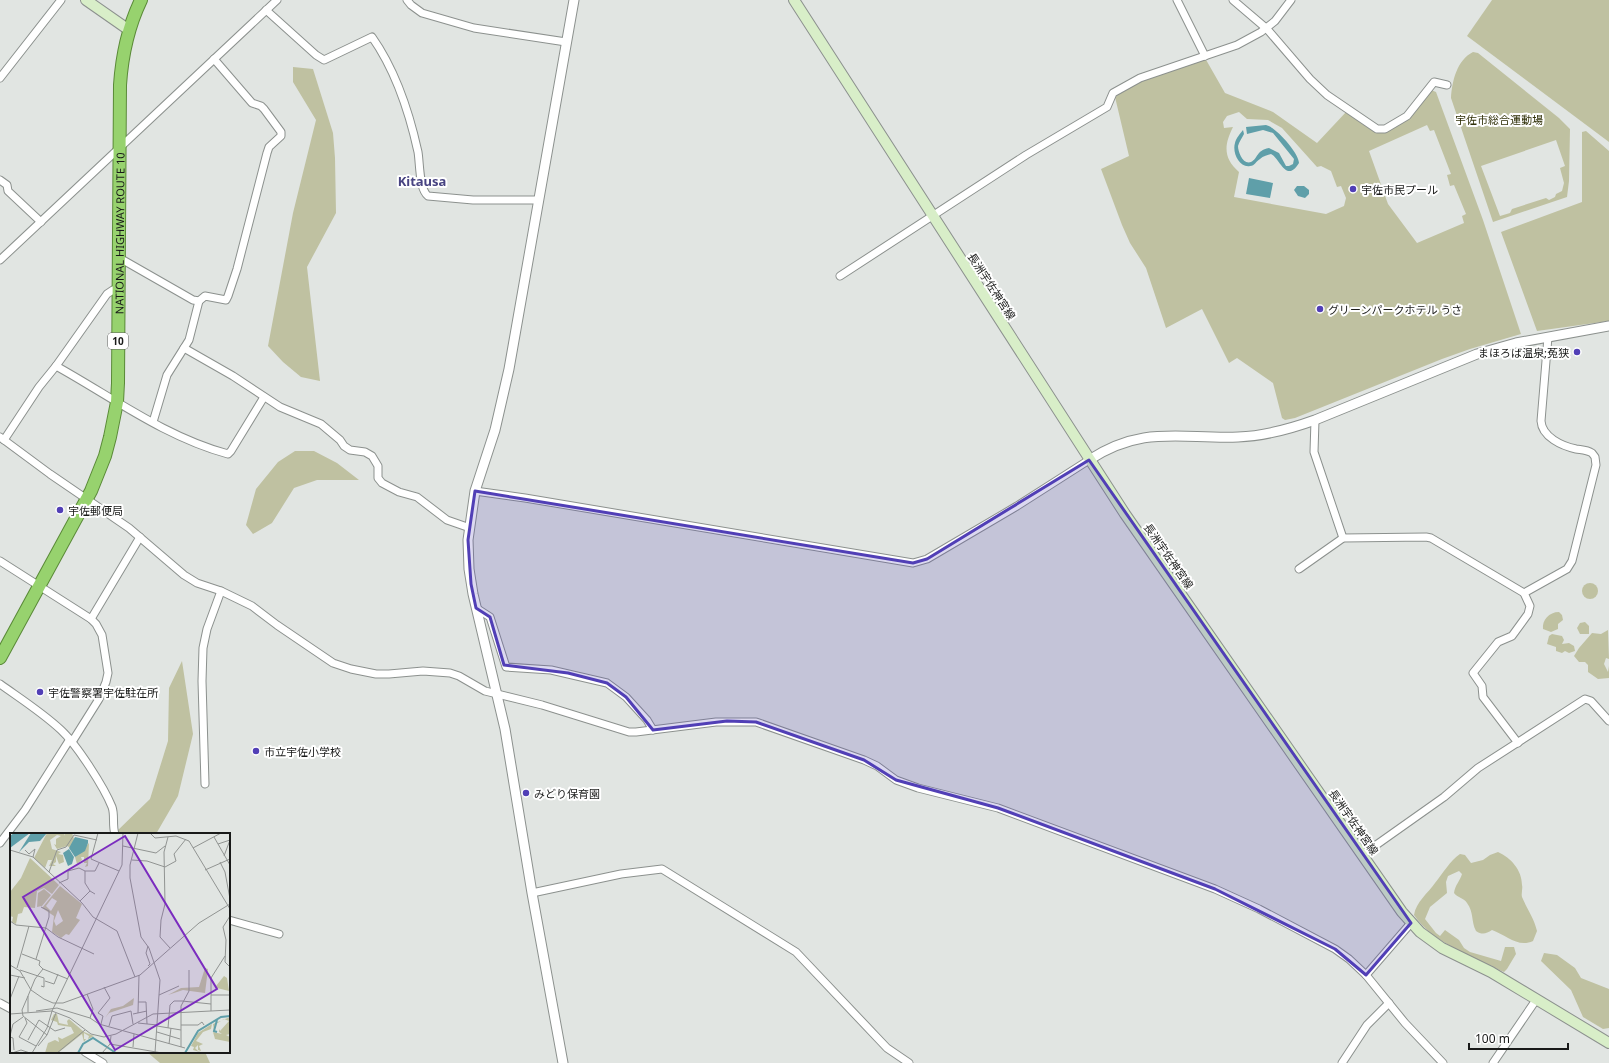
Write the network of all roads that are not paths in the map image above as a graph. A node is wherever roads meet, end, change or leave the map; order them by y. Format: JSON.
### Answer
{"nodes":[{"id":1,"x":61,"y":0,"type":"edge"},
{"id":2,"x":86,"y":0,"type":"edge"},
{"id":3,"x":140,"y":0,"type":"edge"},
{"id":4,"x":277,"y":0,"type":"edge"},
{"id":5,"x":407,"y":0,"type":"edge"},
{"id":6,"x":574,"y":0,"type":"edge"},
{"id":7,"x":794,"y":0,"type":"edge"},
{"id":8,"x":1177,"y":0,"type":"edge"},
{"id":9,"x":1233,"y":0,"type":"edge"},
{"id":10,"x":1291,"y":0,"type":"edge"},
{"id":11,"x":266,"y":10,"type":"junction"},
{"id":12,"x":1267,"y":29,"type":"junction"},
{"id":13,"x":129,"y":30,"type":"junction"},
{"id":14,"x":566,"y":42,"type":"junction"},
{"id":15,"x":1205,"y":56,"type":"junction"},
{"id":16,"x":214,"y":59,"type":"junction"},
{"id":17,"x":0,"y":78,"type":"edge"},
{"id":18,"x":1447,"y":85,"type":"dead end"},
{"id":19,"x":119,"y":147,"type":"junction"},
{"id":20,"x":0,"y":180,"type":"edge"},
{"id":21,"x":538,"y":200,"type":"junction"},
{"id":22,"x":933,"y":216,"type":"junction"},
{"id":23,"x":41,"y":222,"type":"junction"},
{"id":24,"x":0,"y":260,"type":"edge"},
{"id":25,"x":119,"y":260,"type":"junction"},
{"id":26,"x":840,"y":276,"type":"dead end"},
{"id":27,"x":118,"y":289,"type":"junction"},
{"id":28,"x":198,"y":301,"type":"junction"},
{"id":29,"x":1609,"y":326,"type":"edge"},
{"id":30,"x":1548,"y":337,"type":"junction"},
{"id":31,"x":184,"y":348,"type":"junction"},
{"id":32,"x":56,"y":366,"type":"junction"},
{"id":33,"x":264,"y":398,"type":"junction"},
{"id":34,"x":117,"y":402,"type":"junction"},
{"id":35,"x":1315,"y":420,"type":"junction"},
{"id":36,"x":153,"y":422,"type":"junction"},
{"id":37,"x":2,"y":439,"type":"edge"},
{"id":38,"x":1089,"y":460,"type":"junction"},
{"id":39,"x":475,"y":491,"type":"junction"},
{"id":40,"x":87,"y":499,"type":"junction"},
{"id":41,"x":470,"y":528,"type":"junction"},
{"id":42,"x":140,"y":537,"type":"junction"},
{"id":43,"x":1343,"y":538,"type":"junction"},
{"id":44,"x":0,"y":561,"type":"edge"},
{"id":45,"x":1299,"y":569,"type":"dead end"},
{"id":46,"x":39,"y":587,"type":"junction"},
{"id":47,"x":221,"y":591,"type":"junction"},
{"id":48,"x":1524,"y":593,"type":"junction"},
{"id":49,"x":476,"y":608,"type":"junction"},
{"id":50,"x":91,"y":619,"type":"junction"},
{"id":51,"x":0,"y":658,"type":"edge"},
{"id":52,"x":0,"y":684,"type":"edge"},
{"id":53,"x":498,"y":695,"type":"junction"},
{"id":54,"x":1609,"y":721,"type":"edge"},
{"id":55,"x":653,"y":730,"type":"junction"},
{"id":56,"x":71,"y":741,"type":"junction"},
{"id":57,"x":1518,"y":743,"type":"junction"},
{"id":58,"x":205,"y":784,"type":"dead end"},
{"id":59,"x":115,"y":833,"type":"edge"},
{"id":60,"x":0,"y":843,"type":"edge"},
{"id":61,"x":1362,"y":855,"type":"junction"},
{"id":62,"x":532,"y":893,"type":"junction"},
{"id":63,"x":230,"y":920,"type":"edge"},
{"id":64,"x":1411,"y":923,"type":"junction"},
{"id":65,"x":279,"y":934,"type":"dead end"},
{"id":66,"x":1366,"y":975,"type":"junction"},
{"id":67,"x":1536,"y":1000,"type":"junction"},
{"id":68,"x":0,"y":1003,"type":"edge"},
{"id":69,"x":1389,"y":1003,"type":"junction"},
{"id":70,"x":10,"y":1008,"type":"edge"},
{"id":71,"x":1609,"y":1043,"type":"edge"},
{"id":72,"x":87,"y":1053,"type":"edge"},
{"id":73,"x":104,"y":1063,"type":"edge"},
{"id":74,"x":563,"y":1063,"type":"edge"},
{"id":75,"x":908,"y":1063,"type":"edge"},
{"id":76,"x":1342,"y":1063,"type":"edge"},
{"id":77,"x":1443,"y":1063,"type":"edge"},
{"id":78,"x":1493,"y":1063,"type":"edge"}],
"edges":[{"from":1,"to":17,"type":"street"},
{"from":2,"to":13,"type":"main road"},
{"from":3,"to":13,"type":"highway","name":"NATIONAL HIGHWAY ROUTE 10","number":"10"},
{"from":4,"to":11,"type":"street"},
{"from":5,"to":14,"type":"street"},
{"from":6,"to":14,"type":"street"},
{"from":7,"to":22,"type":"main road","name":"長洲宇佐神宮線"},
{"from":8,"to":15,"type":"street"},
{"from":9,"to":12,"type":"street"},
{"from":10,"to":12,"type":"street"},
{"from":11,"to":16,"type":"street"},
{"from":11,"to":21,"type":"street"},
{"from":12,"to":15,"type":"street"},
{"from":12,"to":18,"type":"street"},
{"from":13,"to":19,"type":"highway","name":"NATIONAL HIGHWAY ROUTE 10","number":"10"},
{"from":14,"to":21,"type":"street"},
{"from":15,"to":22,"type":"street"},
{"from":16,"to":19,"type":"street"},
{"from":16,"to":28,"type":"street"},
{"from":19,"to":23,"type":"street"},
{"from":19,"to":25,"type":"highway","name":"NATIONAL HIGHWAY ROUTE 10","number":"10"},
{"from":20,"to":23,"type":"street"},
{"from":21,"to":39,"type":"street"},
{"from":22,"to":26,"type":"street"},
{"from":22,"to":38,"type":"main road","name":"長洲宇佐神宮線"},
{"from":23,"to":24,"type":"street"},
{"from":25,"to":27,"type":"highway","name":"NATIONAL HIGHWAY ROUTE 10","number":"10"},
{"from":25,"to":28,"type":"street"},
{"from":27,"to":32,"type":"street"},
{"from":27,"to":34,"type":"highway","name":"NATIONAL HIGHWAY ROUTE 10","number":"10"},
{"from":28,"to":31,"type":"street"},
{"from":29,"to":30,"type":"street"},
{"from":30,"to":35,"type":"street"},
{"from":30,"to":48,"type":"street"},
{"from":31,"to":33,"type":"street"},
{"from":31,"to":36,"type":"street"},
{"from":32,"to":34,"type":"street"},
{"from":32,"to":37,"type":"street"},
{"from":33,"to":36,"type":"street"},
{"from":33,"to":41,"type":"street"},
{"from":34,"to":36,"type":"street"},
{"from":34,"to":40,"type":"highway","name":"NATIONAL HIGHWAY ROUTE 10","number":"10"},
{"from":35,"to":38,"type":"street"},
{"from":35,"to":43,"type":"street"},
{"from":37,"to":40,"type":"street"},
{"from":38,"to":39,"type":"street"},
{"from":38,"to":61,"type":"main road","name":"長洲宇佐神宮線"},
{"from":39,"to":41,"type":"street"},
{"from":40,"to":42,"type":"street"},
{"from":40,"to":46,"type":"highway","name":"NATIONAL HIGHWAY ROUTE 10","number":"10"},
{"from":41,"to":49,"type":"street"},
{"from":42,"to":47,"type":"street"},
{"from":42,"to":50,"type":"street"},
{"from":43,"to":45,"type":"street"},
{"from":43,"to":48,"type":"street"},
{"from":44,"to":46,"type":"street"},
{"from":46,"to":50,"type":"street"},
{"from":46,"to":51,"type":"highway","name":"NATIONAL HIGHWAY ROUTE 10","number":"10"},
{"from":47,"to":53,"type":"street"},
{"from":47,"to":58,"type":"street"},
{"from":48,"to":57,"type":"street"},
{"from":49,"to":53,"type":"street"},
{"from":49,"to":55,"type":"street"},
{"from":50,"to":56,"type":"street"},
{"from":52,"to":56,"type":"street"},
{"from":53,"to":55,"type":"street"},
{"from":53,"to":62,"type":"street"},
{"from":54,"to":57,"type":"street"},
{"from":55,"to":66,"type":"street"},
{"from":56,"to":59,"type":"street"},
{"from":56,"to":60,"type":"street"},
{"from":57,"to":61,"type":"street"},
{"from":61,"to":64,"type":"main road","name":"長洲宇佐神宮線"},
{"from":62,"to":74,"type":"street"},
{"from":62,"to":75,"type":"street"},
{"from":63,"to":65,"type":"street"},
{"from":64,"to":66,"type":"street"},
{"from":64,"to":67,"type":"main road","name":"長洲宇佐神宮線"},
{"from":66,"to":69,"type":"street"},
{"from":67,"to":71,"type":"main road","name":"長洲宇佐神宮線"},
{"from":67,"to":78,"type":"street"},
{"from":68,"to":70,"type":"street"},
{"from":69,"to":76,"type":"street"},
{"from":69,"to":77,"type":"street"},
{"from":72,"to":73,"type":"street"}]}
